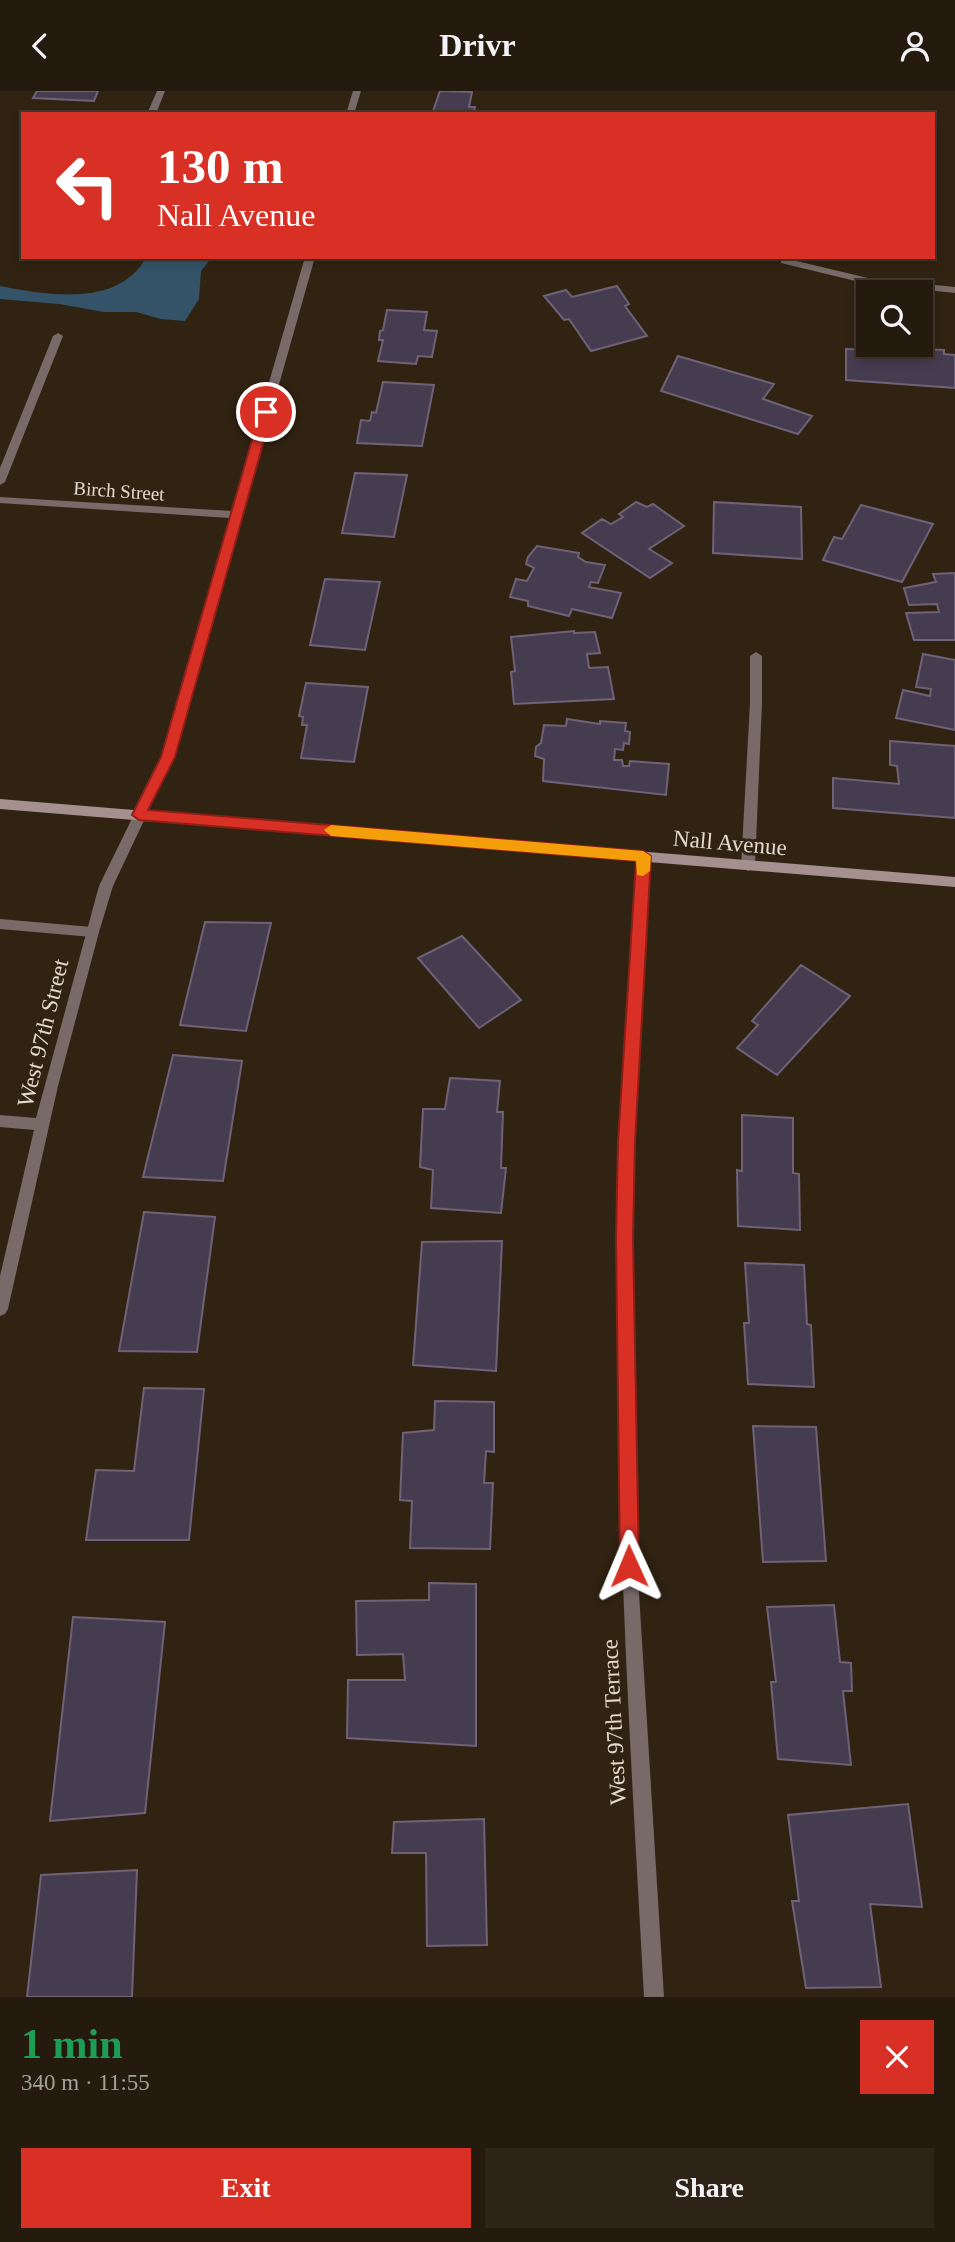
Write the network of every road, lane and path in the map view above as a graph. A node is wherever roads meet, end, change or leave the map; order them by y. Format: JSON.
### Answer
{"nodes":[{"id":1,"x":161,"y":91,"type":"edge"},
{"id":2,"x":357,"y":91,"type":"edge"},
{"id":3,"x":152,"y":112,"type":"edge"},
{"id":4,"x":351,"y":112,"type":"edge"},
{"id":5,"x":309,"y":259,"type":"edge"},
{"id":6,"x":784,"y":261,"type":"dead end"},
{"id":7,"x":955,"y":289,"type":"edge"},
{"id":8,"x":58,"y":336,"type":"dead end"},
{"id":9,"x":0,"y":482,"type":"edge"},
{"id":10,"x":0,"y":500,"type":"edge"},
{"id":11,"x":236,"y":515,"type":"junction"},
{"id":12,"x":756,"y":656,"type":"dead end"},
{"id":13,"x":0,"y":804,"type":"edge"},
{"id":14,"x":139,"y":815,"type":"junction"},
{"id":15,"x":643,"y":856,"type":"junction"},
{"id":16,"x":748,"y":866,"type":"junction"},
{"id":17,"x":955,"y":882,"type":"edge"},
{"id":18,"x":0,"y":924,"type":"edge"},
{"id":19,"x":92,"y":932,"type":"junction"},
{"id":20,"x":0,"y":1121,"type":"edge"},
{"id":21,"x":43,"y":1125,"type":"junction"},
{"id":22,"x":0,"y":1309,"type":"edge"},
{"id":23,"x":654,"y":1997,"type":"edge"}],
"edges":[{"from":1,"to":3,"type":"street"},
{"from":2,"to":4,"type":"street"},
{"from":5,"to":11,"type":"street","name":"West 97th Street"},
{"from":6,"to":7,"type":"street"},
{"from":8,"to":9,"type":"street"},
{"from":10,"to":11,"type":"street","name":"Birch Street"},
{"from":11,"to":14,"type":"street","name":"West 97th Street"},
{"from":12,"to":16,"type":"street"},
{"from":13,"to":14,"type":"main road","name":"Nall Avenue"},
{"from":14,"to":15,"type":"main road","name":"Nall Avenue"},
{"from":14,"to":19,"type":"street","name":"West 97th Street"},
{"from":15,"to":16,"type":"main road","name":"Nall Avenue"},
{"from":15,"to":23,"type":"street","name":"West 97th Terrace"},
{"from":16,"to":17,"type":"main road","name":"Nall Avenue"},
{"from":18,"to":19,"type":"street"},
{"from":19,"to":21,"type":"street","name":"West 97th Street"},
{"from":20,"to":21,"type":"street"},
{"from":21,"to":22,"type":"street","name":"West 97th Street"}]}
